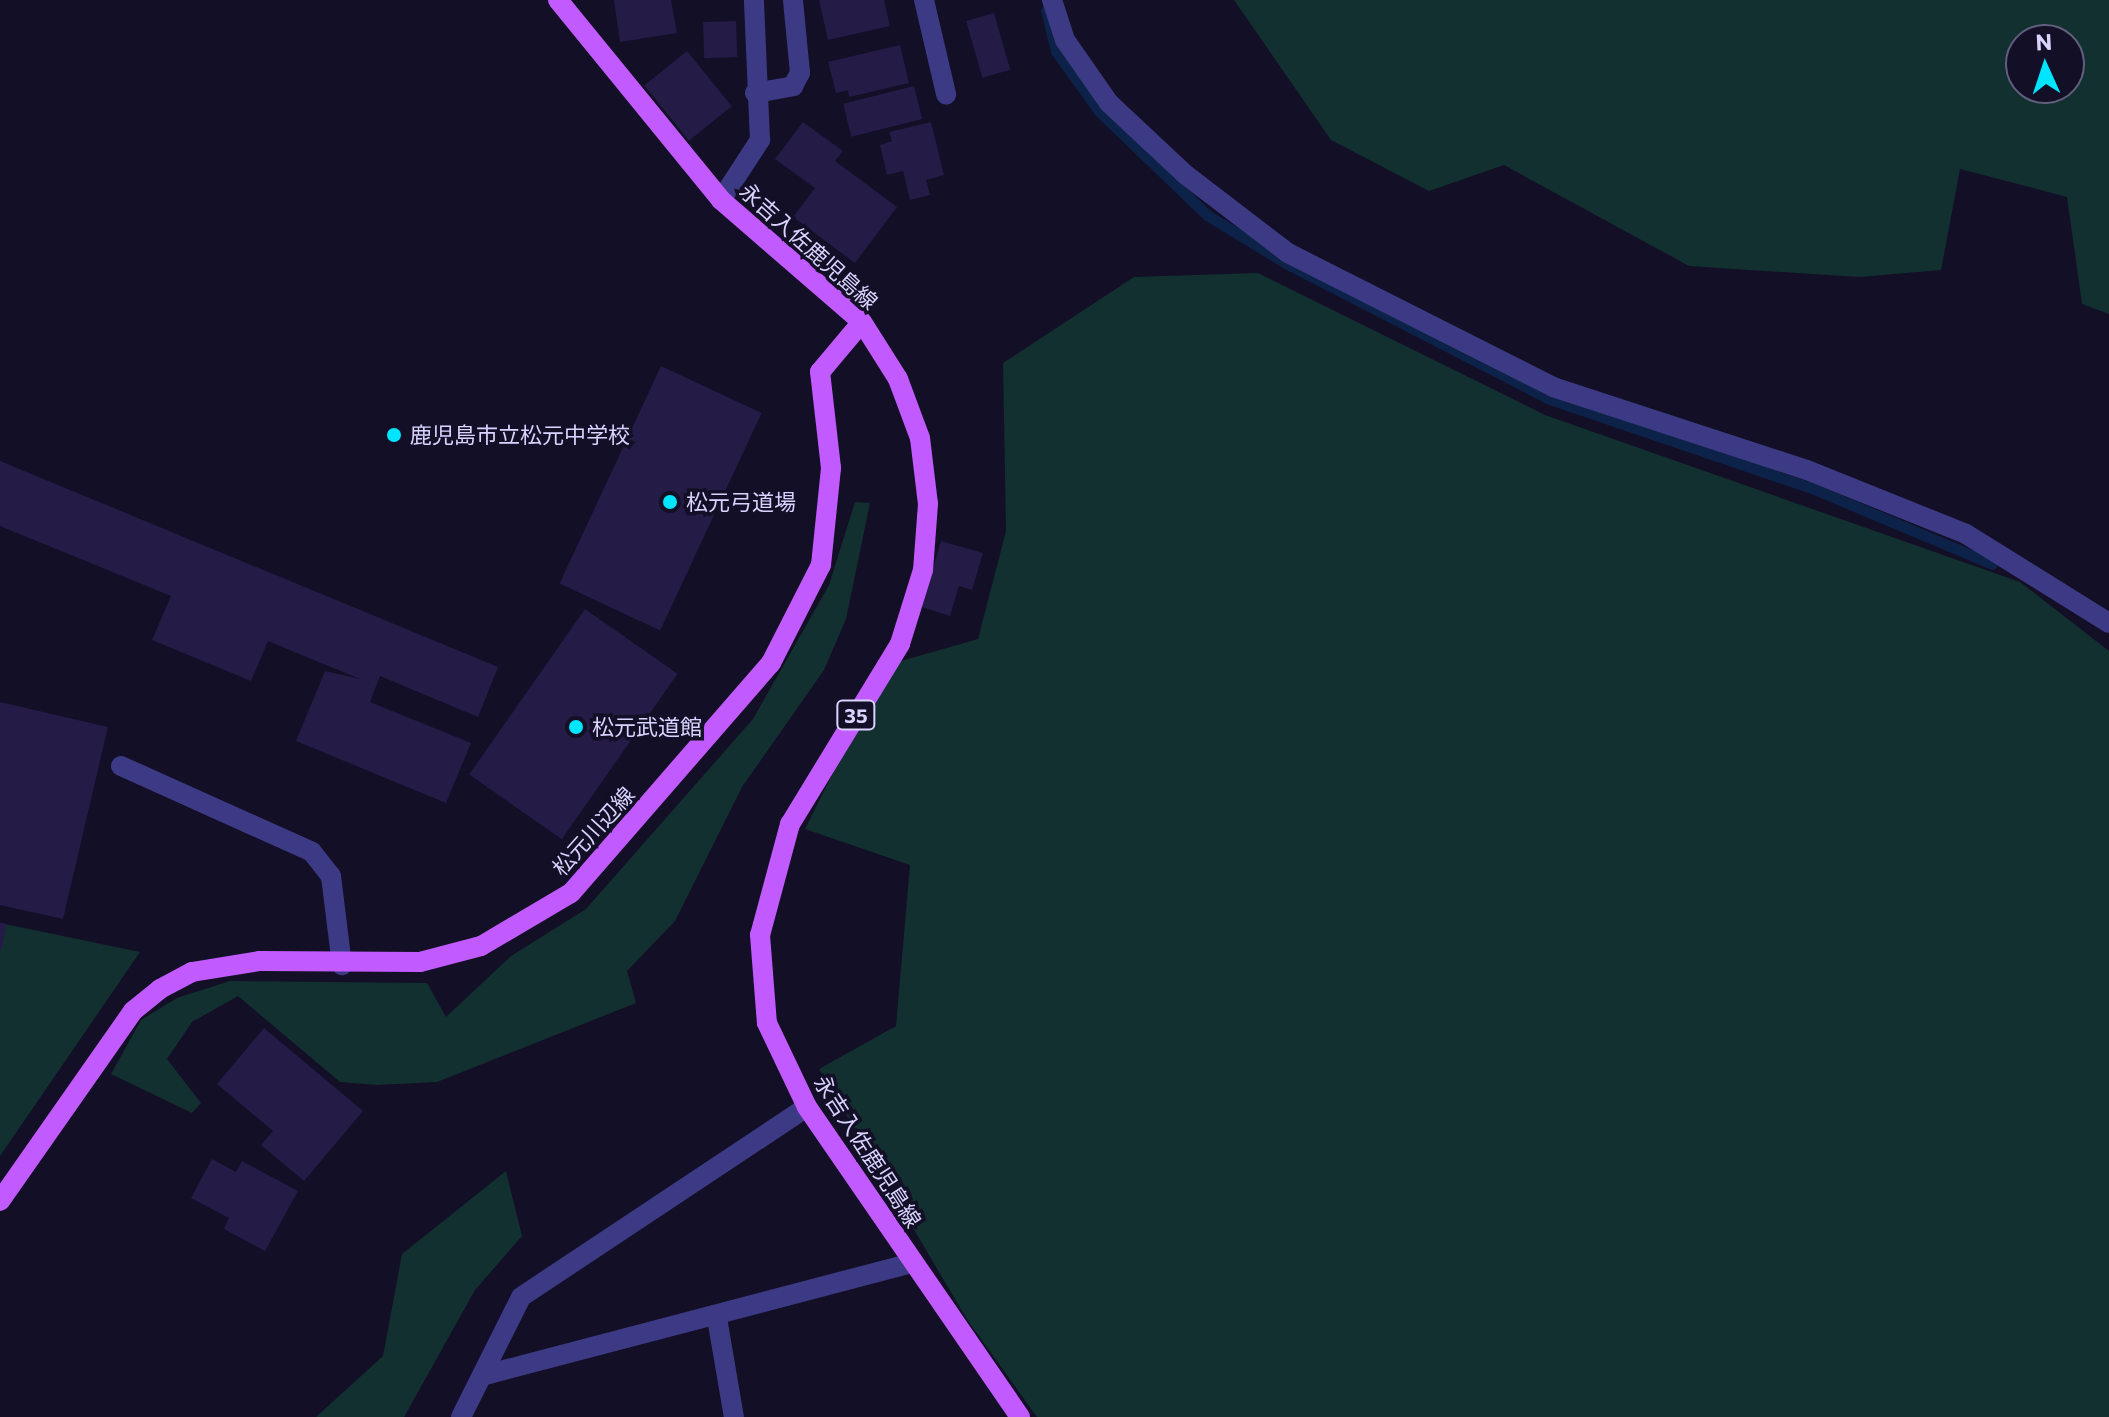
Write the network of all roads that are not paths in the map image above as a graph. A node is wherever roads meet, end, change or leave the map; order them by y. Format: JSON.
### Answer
{"nodes":[{"id":1,"x":558,"y":0,"type":"edge"},
{"id":2,"x":754,"y":0,"type":"edge"},
{"id":3,"x":793,"y":0,"type":"edge"},
{"id":4,"x":924,"y":0,"type":"edge"},
{"id":5,"x":1052,"y":0,"type":"edge"},
{"id":6,"x":755,"y":93,"type":"junction"},
{"id":7,"x":946,"y":94,"type":"dead end"},
{"id":8,"x":721,"y":200,"type":"junction"},
{"id":9,"x":862,"y":322,"type":"junction"},
{"id":10,"x":2109,"y":623,"type":"edge"},
{"id":11,"x":121,"y":766,"type":"dead end"},
{"id":12,"x":342,"y":965,"type":"junction"},
{"id":13,"x":807,"y":1107,"type":"junction"},
{"id":14,"x":0,"y":1201,"type":"edge"},
{"id":15,"x":913,"y":1263,"type":"junction"},
{"id":16,"x":717,"y":1318,"type":"junction"},
{"id":17,"x":485,"y":1375,"type":"junction"},
{"id":18,"x":461,"y":1417,"type":"edge"},
{"id":19,"x":734,"y":1417,"type":"edge"},
{"id":20,"x":1020,"y":1417,"type":"edge"}],
"edges":[{"from":1,"to":8,"type":"main road","name":"永吉入佐鹿児島線","number":"35"},
{"from":2,"to":6,"type":"street"},
{"from":3,"to":6,"type":"street"},
{"from":4,"to":7,"type":"street"},
{"from":5,"to":10,"type":"street"},
{"from":6,"to":8,"type":"street"},
{"from":8,"to":9,"type":"main road","name":"永吉入佐鹿児島線","number":"35"},
{"from":9,"to":12,"type":"main road","name":"松元川辺線"},
{"from":9,"to":13,"type":"main road","name":"永吉入佐鹿児島線","number":"35"},
{"from":11,"to":12,"type":"street"},
{"from":12,"to":14,"type":"main road","name":"松元川辺線"},
{"from":13,"to":15,"type":"main road","name":"永吉入佐鹿児島線","number":"35"},
{"from":13,"to":17,"type":"street"},
{"from":15,"to":16,"type":"street"},
{"from":15,"to":20,"type":"main road","name":"永吉入佐鹿児島線","number":"35"},
{"from":16,"to":17,"type":"street"},
{"from":16,"to":19,"type":"street"},
{"from":17,"to":18,"type":"street"}]}
